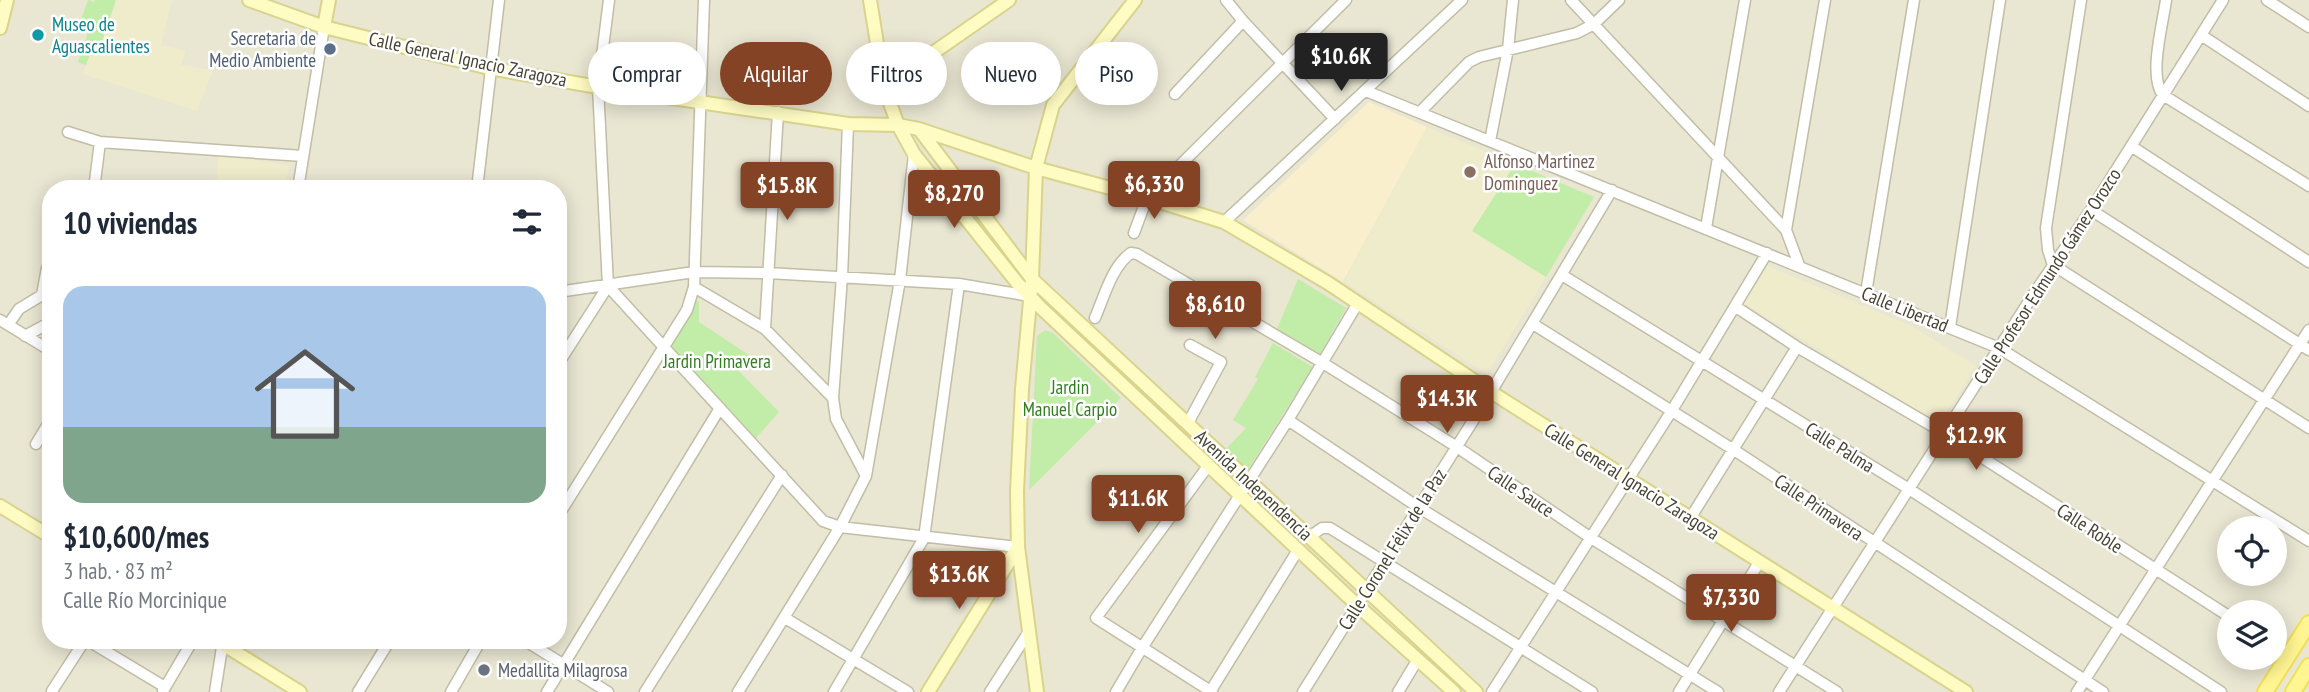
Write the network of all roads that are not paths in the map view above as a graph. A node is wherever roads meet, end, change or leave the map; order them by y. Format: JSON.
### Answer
{"nodes":[{"id":1,"x":7,"y":0,"type":"edge"},
{"id":2,"x":249,"y":0,"type":"edge"},
{"id":3,"x":329,"y":0,"type":"edge"},
{"id":4,"x":499,"y":0,"type":"edge"},
{"id":5,"x":609,"y":0,"type":"edge"},
{"id":6,"x":704,"y":0,"type":"edge"},
{"id":7,"x":870,"y":0,"type":"edge"},
{"id":8,"x":1009,"y":0,"type":"edge"},
{"id":9,"x":1135,"y":0,"type":"edge"},
{"id":10,"x":1226,"y":0,"type":"edge"},
{"id":11,"x":1346,"y":0,"type":"edge"},
{"id":12,"x":1462,"y":0,"type":"edge"},
{"id":13,"x":1513,"y":0,"type":"edge"},
{"id":14,"x":1571,"y":0,"type":"edge"},
{"id":15,"x":1619,"y":0,"type":"edge"},
{"id":16,"x":1745,"y":0,"type":"edge"},
{"id":17,"x":1825,"y":0,"type":"edge"},
{"id":18,"x":1914,"y":0,"type":"edge"},
{"id":19,"x":2000,"y":0,"type":"edge"},
{"id":20,"x":2081,"y":0,"type":"edge"},
{"id":21,"x":2166,"y":0,"type":"edge"},
{"id":22,"x":2223,"y":0,"type":"edge"},
{"id":23,"x":2267,"y":0,"type":"edge"},
{"id":24,"x":1243,"y":21,"type":"junction"},
{"id":25,"x":1594,"y":24,"type":"junction"},
{"id":26,"x":324,"y":27,"type":"junction"},
{"id":27,"x":2309,"y":27,"type":"edge"},
{"id":28,"x":0,"y":28,"type":"edge"},
{"id":29,"x":2201,"y":35,"type":"junction"},
{"id":30,"x":604,"y":42,"type":"edge"},
{"id":31,"x":703,"y":42,"type":"edge"},
{"id":32,"x":877,"y":42,"type":"edge"},
{"id":33,"x":947,"y":43,"type":"edge"},
{"id":34,"x":1508,"y":49,"type":"junction"},
{"id":35,"x":1283,"y":62,"type":"junction"},
{"id":36,"x":489,"y":68,"type":"junction"},
{"id":37,"x":588,"y":85,"type":"edge"},
{"id":38,"x":1366,"y":91,"type":"junction"},
{"id":39,"x":1175,"y":94,"type":"dead end"},
{"id":40,"x":2163,"y":95,"type":"junction"},
{"id":41,"x":706,"y":104,"type":"edge"},
{"id":42,"x":599,"y":105,"type":"edge"},
{"id":43,"x":701,"y":105,"type":"edge"},
{"id":44,"x":891,"y":105,"type":"edge"},
{"id":45,"x":2309,"y":106,"type":"edge"},
{"id":46,"x":778,"y":112,"type":"junction"},
{"id":47,"x":1420,"y":112,"type":"junction"},
{"id":48,"x":1335,"y":119,"type":"junction"},
{"id":49,"x":848,"y":124,"type":"junction"},
{"id":50,"x":898,"y":125,"type":"junction"},
{"id":51,"x":919,"y":129,"type":"junction"},
{"id":52,"x":68,"y":132,"type":"dead end"},
{"id":53,"x":1490,"y":141,"type":"junction"},
{"id":54,"x":100,"y":142,"type":"junction"},
{"id":55,"x":2131,"y":146,"type":"junction"},
{"id":56,"x":914,"y":154,"type":"junction"},
{"id":57,"x":303,"y":156,"type":"junction"},
{"id":58,"x":1718,"y":159,"type":"junction"},
{"id":59,"x":1036,"y":168,"type":"junction"},
{"id":60,"x":95,"y":180,"type":"edge"},
{"id":61,"x":299,"y":180,"type":"edge"},
{"id":62,"x":478,"y":180,"type":"edge"},
{"id":63,"x":2309,"y":186,"type":"edge"},
{"id":64,"x":1612,"y":190,"type":"junction"},
{"id":65,"x":1147,"y":198,"type":"junction"},
{"id":66,"x":2091,"y":210,"type":"junction"},
{"id":67,"x":1224,"y":222,"type":"junction"},
{"id":68,"x":1706,"y":229,"type":"junction"},
{"id":69,"x":1787,"y":230,"type":"junction"},
{"id":70,"x":1134,"y":233,"type":"dead end"},
{"id":71,"x":1767,"y":253,"type":"junction"},
{"id":72,"x":2309,"y":262,"type":"edge"},
{"id":73,"x":1799,"y":265,"type":"junction"},
{"id":74,"x":2053,"y":265,"type":"junction"},
{"id":75,"x":694,"y":272,"type":"junction"},
{"id":76,"x":768,"y":273,"type":"junction"},
{"id":77,"x":1562,"y":275,"type":"junction"},
{"id":78,"x":842,"y":277,"type":"junction"},
{"id":79,"x":1032,"y":279,"type":"junction"},
{"id":80,"x":900,"y":280,"type":"junction"},
{"id":81,"x":959,"y":284,"type":"junction"},
{"id":82,"x":608,"y":286,"type":"junction"},
{"id":83,"x":694,"y":287,"type":"junction"},
{"id":84,"x":567,"y":291,"type":"edge"},
{"id":85,"x":1866,"y":293,"type":"junction"},
{"id":86,"x":42,"y":295,"type":"edge"},
{"id":87,"x":1030,"y":296,"type":"junction"},
{"id":88,"x":1358,"y":303,"type":"junction"},
{"id":89,"x":1735,"y":307,"type":"junction"},
{"id":90,"x":1095,"y":318,"type":"dead end"},
{"id":91,"x":4,"y":322,"type":"edge"},
{"id":92,"x":1533,"y":324,"type":"junction"},
{"id":93,"x":42,"y":326,"type":"edge"},
{"id":94,"x":1950,"y":327,"type":"junction"},
{"id":95,"x":765,"y":329,"type":"junction"},
{"id":96,"x":2309,"y":330,"type":"edge"},
{"id":97,"x":25,"y":335,"type":"junction"},
{"id":98,"x":42,"y":345,"type":"edge"},
{"id":99,"x":1190,"y":345,"type":"dead end"},
{"id":100,"x":1797,"y":346,"type":"junction"},
{"id":101,"x":665,"y":347,"type":"junction"},
{"id":102,"x":2304,"y":347,"type":"edge"},
{"id":103,"x":1999,"y":348,"type":"junction"},
{"id":104,"x":567,"y":350,"type":"edge"},
{"id":105,"x":1323,"y":363,"type":"junction"},
{"id":106,"x":1702,"y":363,"type":"junction"},
{"id":107,"x":1492,"y":393,"type":"junction"},
{"id":108,"x":833,"y":398,"type":"junction"},
{"id":109,"x":1765,"y":400,"type":"junction"},
{"id":110,"x":2265,"y":400,"type":"junction"},
{"id":111,"x":720,"y":408,"type":"junction"},
{"id":112,"x":1671,"y":412,"type":"junction"},
{"id":113,"x":1288,"y":421,"type":"junction"},
{"id":114,"x":1188,"y":423,"type":"junction"},
{"id":115,"x":2309,"y":428,"type":"edge"},
{"id":116,"x":1944,"y":433,"type":"junction"},
{"id":117,"x":42,"y":434,"type":"edge"},
{"id":118,"x":36,"y":444,"type":"dead end"},
{"id":119,"x":1457,"y":447,"type":"junction"},
{"id":120,"x":1734,"y":450,"type":"junction"},
{"id":121,"x":1208,"y":466,"type":"junction"},
{"id":122,"x":782,"y":475,"type":"junction"},
{"id":123,"x":866,"y":476,"type":"junction"},
{"id":124,"x":1629,"y":479,"type":"junction"},
{"id":125,"x":2213,"y":479,"type":"junction"},
{"id":126,"x":1249,"y":480,"type":"junction"},
{"id":127,"x":1909,"y":489,"type":"junction"},
{"id":128,"x":1241,"y":494,"type":"junction"},
{"id":129,"x":567,"y":502,"type":"edge"},
{"id":130,"x":0,"y":506,"type":"edge"},
{"id":131,"x":1418,"y":508,"type":"junction"},
{"id":132,"x":1691,"y":517,"type":"junction"},
{"id":133,"x":840,"y":527,"type":"junction"},
{"id":134,"x":42,"y":531,"type":"edge"},
{"id":135,"x":1309,"y":537,"type":"junction"},
{"id":136,"x":924,"y":538,"type":"junction"},
{"id":137,"x":1591,"y":538,"type":"junction"},
{"id":138,"x":2309,"y":541,"type":"edge"},
{"id":139,"x":1874,"y":544,"type":"junction"},
{"id":140,"x":1018,"y":547,"type":"junction"},
{"id":141,"x":1298,"y":550,"type":"junction"},
{"id":142,"x":1386,"y":561,"type":"junction"},
{"id":143,"x":1760,"y":561,"type":"junction"},
{"id":144,"x":2155,"y":569,"type":"junction"},
{"id":145,"x":1366,"y":591,"type":"junction"},
{"id":146,"x":1556,"y":594,"type":"junction"},
{"id":147,"x":1357,"y":605,"type":"junction"},
{"id":148,"x":1834,"y":608,"type":"junction"},
{"id":149,"x":2217,"y":609,"type":"edge"},
{"id":150,"x":785,"y":618,"type":"junction"},
{"id":151,"x":1722,"y":620,"type":"junction"},
{"id":152,"x":2309,"y":623,"type":"edge"},
{"id":153,"x":2120,"y":625,"type":"junction"},
{"id":154,"x":1028,"y":633,"type":"junction"},
{"id":155,"x":1142,"y":648,"type":"junction"},
{"id":156,"x":1520,"y":648,"type":"junction"},
{"id":157,"x":80,"y":649,"type":"edge"},
{"id":158,"x":100,"y":649,"type":"edge"},
{"id":159,"x":188,"y":649,"type":"edge"},
{"id":160,"x":220,"y":649,"type":"edge"},
{"id":161,"x":232,"y":649,"type":"edge"},
{"id":162,"x":384,"y":649,"type":"edge"},
{"id":163,"x":476,"y":649,"type":"edge"},
{"id":164,"x":539,"y":649,"type":"edge"},
{"id":165,"x":2289,"y":654,"type":"joint"},
{"id":166,"x":1418,"y":659,"type":"junction"},
{"id":167,"x":854,"y":660,"type":"junction"},
{"id":168,"x":564,"y":664,"type":"junction"},
{"id":169,"x":1796,"y":666,"type":"junction"},
{"id":170,"x":2308,"y":670,"type":"edge"},
{"id":171,"x":1690,"y":674,"type":"junction"},
{"id":172,"x":2085,"y":680,"type":"junction"},
{"id":173,"x":164,"y":690,"type":"edge"},
{"id":174,"x":52,"y":691,"type":"edge"},
{"id":175,"x":215,"y":692,"type":"edge"},
{"id":176,"x":300,"y":692,"type":"edge"},
{"id":177,"x":358,"y":692,"type":"edge"},
{"id":178,"x":451,"y":692,"type":"edge"},
{"id":179,"x":547,"y":692,"type":"edge"},
{"id":180,"x":608,"y":692,"type":"edge"},
{"id":181,"x":645,"y":692,"type":"edge"},
{"id":182,"x":738,"y":692,"type":"edge"},
{"id":183,"x":834,"y":692,"type":"edge"},
{"id":184,"x":908,"y":692,"type":"edge"},
{"id":185,"x":928,"y":692,"type":"edge"},
{"id":186,"x":990,"y":692,"type":"edge"},
{"id":187,"x":1037,"y":692,"type":"edge"},
{"id":188,"x":1116,"y":692,"type":"edge"},
{"id":189,"x":1211,"y":692,"type":"edge"},
{"id":190,"x":1303,"y":692,"type":"edge"},
{"id":191,"x":1398,"y":692,"type":"edge"},
{"id":192,"x":1454,"y":692,"type":"edge"},
{"id":193,"x":1476,"y":692,"type":"edge"},
{"id":194,"x":1492,"y":692,"type":"edge"},
{"id":195,"x":1592,"y":692,"type":"edge"},
{"id":196,"x":1679,"y":692,"type":"edge"},
{"id":197,"x":1718,"y":692,"type":"edge"},
{"id":198,"x":1779,"y":692,"type":"edge"},
{"id":199,"x":1837,"y":692,"type":"edge"},
{"id":200,"x":1966,"y":692,"type":"edge"},
{"id":201,"x":2077,"y":692,"type":"edge"},
{"id":202,"x":2104,"y":692,"type":"edge"},
{"id":203,"x":2221,"y":692,"type":"edge"},
{"id":204,"x":2265,"y":692,"type":"edge"},
{"id":205,"x":2293,"y":692,"type":"edge"}],
"edges":[{"from":1,"to":28,"type":"main road"},
{"from":2,"to":26,"type":"main road","name":"Calle General Ignacio Zaragoza"},
{"from":3,"to":26,"type":"main road"},
{"from":4,"to":36,"type":"street"},
{"from":5,"to":30,"type":"street"},
{"from":6,"to":31,"type":"street"},
{"from":7,"to":32,"type":"main road","name":"Avenida Independencia"},
{"from":8,"to":33,"type":"main road"},
{"from":9,"to":59,"type":"main road"},
{"from":10,"to":24,"type":"street"},
{"from":11,"to":35,"type":"street"},
{"from":12,"to":38,"type":"street"},
{"from":13,"to":34,"type":"street"},
{"from":14,"to":25,"type":"street"},
{"from":15,"to":25,"type":"street"},
{"from":16,"to":58,"type":"street"},
{"from":17,"to":69,"type":"street"},
{"from":18,"to":85,"type":"street"},
{"from":19,"to":94,"type":"street"},
{"from":20,"to":74,"type":"street"},
{"from":21,"to":40,"type":"street"},
{"from":22,"to":29,"type":"street","name":"Calle Profesor Edmundo Gámez Orozco"},
{"from":23,"to":27,"type":"street"},
{"from":24,"to":35,"type":"street"},
{"from":24,"to":39,"type":"street"},
{"from":25,"to":34,"type":"street"},
{"from":25,"to":58,"type":"street"},
{"from":26,"to":36,"type":"main road","name":"Calle General Ignacio Zaragoza"},
{"from":26,"to":57,"type":"street"},
{"from":29,"to":40,"type":"street","name":"Calle Profesor Edmundo Gámez Orozco"},
{"from":29,"to":45,"type":"street"},
{"from":34,"to":47,"type":"street"},
{"from":34,"to":53,"type":"street"},
{"from":35,"to":48,"type":"street"},
{"from":35,"to":65,"type":"street"},
{"from":36,"to":37,"type":"main road","name":"Calle General Ignacio Zaragoza"},
{"from":36,"to":62,"type":"street"},
{"from":38,"to":47,"type":"street","name":"Calle Libertad"},
{"from":38,"to":48,"type":"street"},
{"from":40,"to":55,"type":"street","name":"Calle Profesor Edmundo Gámez Orozco"},
{"from":40,"to":63,"type":"street"},
{"from":41,"to":46,"type":"main road","name":"Calle General Ignacio Zaragoza"},
{"from":42,"to":82,"type":"street"},
{"from":43,"to":75,"type":"street"},
{"from":44,"to":50,"type":"main road","name":"Avenida Independencia"},
{"from":46,"to":49,"type":"main road","name":"Calle General Ignacio Zaragoza"},
{"from":46,"to":76,"type":"street"},
{"from":47,"to":53,"type":"street","name":"Calle Libertad"},
{"from":48,"to":67,"type":"street"},
{"from":49,"to":50,"type":"main road","name":"Calle General Ignacio Zaragoza"},
{"from":49,"to":78,"type":"street"},
{"from":50,"to":51,"type":"main road","name":"Calle General Ignacio Zaragoza"},
{"from":50,"to":56,"type":"main road","name":"Avenida Independencia"},
{"from":51,"to":59,"type":"main road","name":"Calle General Ignacio Zaragoza"},
{"from":51,"to":79,"type":"main road","name":"Avenida Independencia"},
{"from":52,"to":54,"type":"street"},
{"from":53,"to":64,"type":"street","name":"Calle Libertad"},
{"from":54,"to":57,"type":"street"},
{"from":54,"to":60,"type":"street"},
{"from":55,"to":66,"type":"street","name":"Calle Profesor Edmundo Gámez Orozco"},
{"from":55,"to":72,"type":"street"},
{"from":56,"to":80,"type":"street"},
{"from":56,"to":87,"type":"main road","name":"Avenida Independencia"},
{"from":57,"to":61,"type":"street"},
{"from":58,"to":68,"type":"street"},
{"from":58,"to":69,"type":"street"},
{"from":59,"to":65,"type":"main road","name":"Calle General Ignacio Zaragoza"},
{"from":59,"to":79,"type":"main road"},
{"from":64,"to":68,"type":"street","name":"Calle Libertad"},
{"from":64,"to":77,"type":"street","name":"Calle Coronel Félix de la Paz"},
{"from":65,"to":67,"type":"main road","name":"Calle General Ignacio Zaragoza"},
{"from":65,"to":70,"type":"street"},
{"from":66,"to":74,"type":"street","name":"Calle Profesor Edmundo Gámez Orozco"},
{"from":66,"to":102,"type":"street"},
{"from":67,"to":88,"type":"main road","name":"Calle General Ignacio Zaragoza"},
{"from":68,"to":71,"type":"street","name":"Calle Libertad"},
{"from":69,"to":73,"type":"street"},
{"from":71,"to":73,"type":"street","name":"Calle Libertad"},
{"from":71,"to":89,"type":"street"},
{"from":73,"to":85,"type":"street","name":"Calle Libertad"},
{"from":74,"to":103,"type":"street","name":"Calle Profesor Edmundo Gámez Orozco"},
{"from":74,"to":110,"type":"street"},
{"from":75,"to":76,"type":"street"},
{"from":75,"to":82,"type":"street"},
{"from":75,"to":83,"type":"street"},
{"from":76,"to":78,"type":"street"},
{"from":76,"to":95,"type":"street"},
{"from":77,"to":92,"type":"street","name":"Calle Coronel Félix de la Paz"},
{"from":77,"to":106,"type":"street","name":"Calle Palma"},
{"from":78,"to":80,"type":"street"},
{"from":78,"to":108,"type":"street"},
{"from":79,"to":87,"type":"main road"},
{"from":79,"to":114,"type":"main road","name":"Avenida Independencia"},
{"from":80,"to":81,"type":"street"},
{"from":80,"to":123,"type":"street"},
{"from":81,"to":87,"type":"street"},
{"from":81,"to":136,"type":"street"},
{"from":82,"to":84,"type":"street"},
{"from":82,"to":101,"type":"street"},
{"from":82,"to":104,"type":"street"},
{"from":83,"to":95,"type":"street"},
{"from":83,"to":101,"type":"street"},
{"from":85,"to":94,"type":"street","name":"Calle Libertad"},
{"from":86,"to":91,"type":"street"},
{"from":87,"to":121,"type":"main road","name":"Avenida Independencia"},
{"from":87,"to":140,"type":"main road"},
{"from":88,"to":105,"type":"street"},
{"from":88,"to":107,"type":"main road","name":"Calle General Ignacio Zaragoza"},
{"from":89,"to":100,"type":"street","name":"Calle Roble"},
{"from":89,"to":106,"type":"street"},
{"from":90,"to":105,"type":"street","name":"Calle Sauce"},
{"from":91,"to":97,"type":"street"},
{"from":92,"to":107,"type":"street","name":"Calle Coronel Félix de la Paz"},
{"from":92,"to":112,"type":"street","name":"Calle Primavera"},
{"from":93,"to":97,"type":"street"},
{"from":94,"to":103,"type":"street","name":"Calle Libertad"},
{"from":95,"to":108,"type":"street"},
{"from":96,"to":102,"type":"street"},
{"from":97,"to":98,"type":"street"},
{"from":99,"to":114,"type":"street"},
{"from":100,"to":109,"type":"street"},
{"from":100,"to":116,"type":"street","name":"Calle Roble"},
{"from":101,"to":111,"type":"street"},
{"from":101,"to":129,"type":"street"},
{"from":102,"to":110,"type":"street"},
{"from":103,"to":116,"type":"street","name":"Calle Profesor Edmundo Gámez Orozco"},
{"from":103,"to":125,"type":"street","name":"Calle Libertad"},
{"from":105,"to":113,"type":"street"},
{"from":105,"to":119,"type":"street","name":"Calle Sauce"},
{"from":106,"to":109,"type":"street","name":"Calle Palma"},
{"from":106,"to":112,"type":"street"},
{"from":107,"to":119,"type":"street","name":"Calle Coronel Félix de la Paz"},
{"from":107,"to":124,"type":"main road","name":"Calle General Ignacio Zaragoza"},
{"from":108,"to":123,"type":"street"},
{"from":109,"to":120,"type":"street"},
{"from":109,"to":127,"type":"street","name":"Calle Palma"},
{"from":110,"to":115,"type":"street"},
{"from":110,"to":125,"type":"street"},
{"from":111,"to":122,"type":"street"},
{"from":111,"to":168,"type":"street"},
{"from":112,"to":120,"type":"street","name":"Calle Primavera"},
{"from":112,"to":124,"type":"street"},
{"from":113,"to":126,"type":"street"},
{"from":113,"to":131,"type":"street"},
{"from":114,"to":126,"type":"main road","name":"Avenida Independencia"},
{"from":116,"to":127,"type":"street","name":"Calle Profesor Edmundo Gámez Orozco"},
{"from":116,"to":144,"type":"street","name":"Calle Roble"},
{"from":117,"to":118,"type":"street"},
{"from":119,"to":131,"type":"street","name":"Calle Coronel Félix de la Paz"},
{"from":119,"to":137,"type":"street","name":"Calle Sauce"},
{"from":120,"to":132,"type":"street"},
{"from":120,"to":139,"type":"street","name":"Calle Primavera"},
{"from":121,"to":128,"type":"main road","name":"Avenida Independencia"},
{"from":121,"to":155,"type":"street"},
{"from":122,"to":133,"type":"street"},
{"from":122,"to":181,"type":"street"},
{"from":123,"to":133,"type":"street"},
{"from":124,"to":132,"type":"main road","name":"Calle General Ignacio Zaragoza"},
{"from":124,"to":137,"type":"street"},
{"from":125,"to":138,"type":"street","name":"Calle Libertad"},
{"from":125,"to":144,"type":"street"},
{"from":126,"to":128,"type":"street"},
{"from":126,"to":135,"type":"main road","name":"Avenida Independencia"},
{"from":127,"to":139,"type":"street","name":"Calle Profesor Edmundo Gámez Orozco"},
{"from":127,"to":153,"type":"street","name":"Calle Palma"},
{"from":128,"to":141,"type":"main road","name":"Avenida Independencia"},
{"from":128,"to":155,"type":"street"},
{"from":130,"to":134,"type":"main road"},
{"from":131,"to":142,"type":"street","name":"Calle Coronel Félix de la Paz"},
{"from":131,"to":146,"type":"street"},
{"from":132,"to":143,"type":"main road","name":"Calle General Ignacio Zaragoza"},
{"from":133,"to":136,"type":"street"},
{"from":133,"to":150,"type":"street"},
{"from":135,"to":142,"type":"street"},
{"from":135,"to":145,"type":"main road","name":"Avenida Independencia"},
{"from":136,"to":140,"type":"street"},
{"from":136,"to":167,"type":"street"},
{"from":137,"to":146,"type":"street"},
{"from":137,"to":151,"type":"street","name":"Calle Sauce"},
{"from":139,"to":148,"type":"street","name":"Calle Profesor Edmundo Gámez Orozco"},
{"from":139,"to":172,"type":"street","name":"Calle Primavera"},
{"from":140,"to":154,"type":"main road"},
{"from":140,"to":185,"type":"main road"},
{"from":141,"to":147,"type":"main road","name":"Avenida Independencia"},
{"from":141,"to":189,"type":"street"},
{"from":142,"to":145,"type":"street","name":"Calle Coronel Félix de la Paz"},
{"from":142,"to":156,"type":"street"},
{"from":143,"to":148,"type":"main road","name":"Calle General Ignacio Zaragoza"},
{"from":143,"to":151,"type":"street"},
{"from":144,"to":149,"type":"street","name":"Calle Roble"},
{"from":144,"to":153,"type":"street"},
{"from":145,"to":147,"type":"street","name":"Calle Coronel Félix de la Paz"},
{"from":145,"to":193,"type":"main road","name":"Avenida Independencia"},
{"from":146,"to":156,"type":"street"},
{"from":146,"to":171,"type":"street"},
{"from":147,"to":166,"type":"main road","name":"Avenida Independencia"},
{"from":147,"to":190,"type":"street","name":"Calle Coronel Félix de la Paz"},
{"from":148,"to":169,"type":"street","name":"Calle Profesor Edmundo Gámez Orozco"},
{"from":148,"to":200,"type":"main road","name":"Calle General Ignacio Zaragoza"},
{"from":150,"to":167,"type":"street"},
{"from":150,"to":182,"type":"street"},
{"from":151,"to":169,"type":"street","name":"Calle Sauce"},
{"from":151,"to":171,"type":"street"},
{"from":152,"to":165,"type":"main road"},
{"from":153,"to":172,"type":"street"},
{"from":153,"to":203,"type":"street","name":"Calle Palma"},
{"from":154,"to":186,"type":"street"},
{"from":154,"to":187,"type":"main road"},
{"from":155,"to":188,"type":"street"},
{"from":155,"to":189,"type":"street"},
{"from":156,"to":194,"type":"street"},
{"from":156,"to":195,"type":"street"},
{"from":157,"to":174,"type":"street"},
{"from":158,"to":173,"type":"street"},
{"from":159,"to":173,"type":"street"},
{"from":160,"to":175,"type":"street"},
{"from":161,"to":176,"type":"main road"},
{"from":162,"to":177,"type":"street"},
{"from":163,"to":178,"type":"street"},
{"from":164,"to":168,"type":"street"},
{"from":165,"to":204,"type":"main road"},
{"from":166,"to":191,"type":"street"},
{"from":166,"to":192,"type":"main road","name":"Avenida Independencia"},
{"from":167,"to":183,"type":"street"},
{"from":167,"to":184,"type":"street"},
{"from":168,"to":179,"type":"street"},
{"from":168,"to":180,"type":"street"},
{"from":169,"to":198,"type":"street","name":"Calle Profesor Edmundo Gámez Orozco"},
{"from":169,"to":199,"type":"street","name":"Calle Sauce"},
{"from":170,"to":205,"type":"main road"},
{"from":171,"to":196,"type":"street"},
{"from":171,"to":197,"type":"street"},
{"from":172,"to":201,"type":"street"},
{"from":172,"to":202,"type":"street","name":"Calle Primavera"}]}
